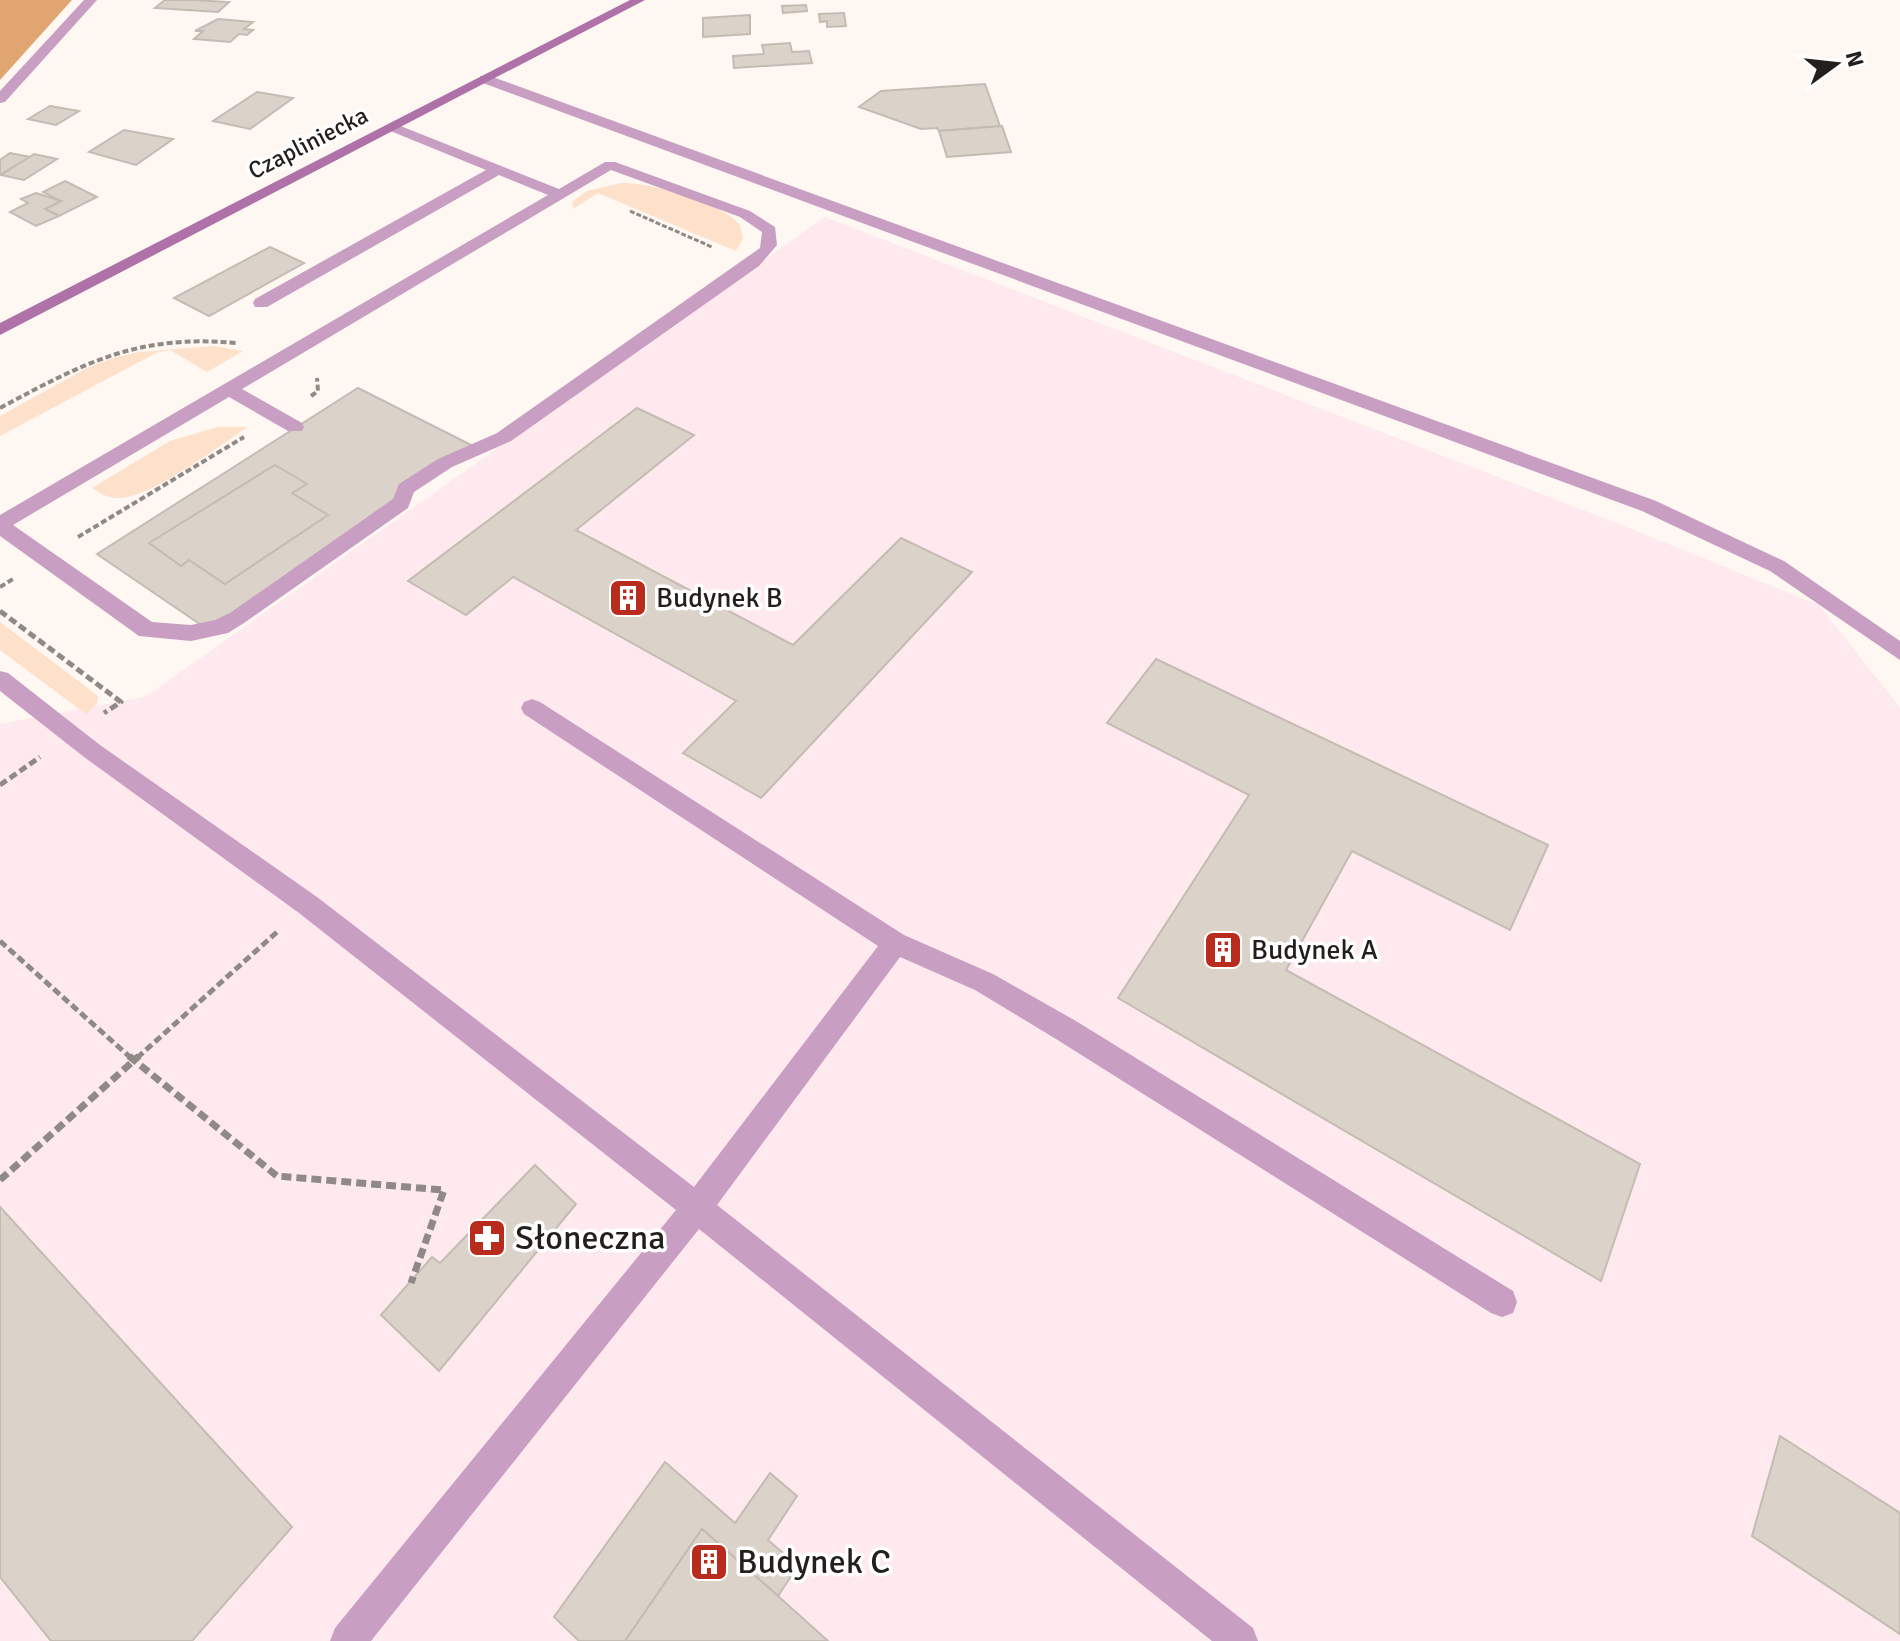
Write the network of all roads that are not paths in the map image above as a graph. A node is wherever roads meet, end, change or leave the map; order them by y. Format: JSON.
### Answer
{"nodes":[{"id":1,"x":91,"y":0,"type":"edge"},
{"id":2,"x":639,"y":0,"type":"edge"},
{"id":3,"x":485,"y":79,"type":"junction"},
{"id":4,"x":0,"y":99,"type":"edge"},
{"id":5,"x":393,"y":127,"type":"junction"},
{"id":6,"x":612,"y":146,"type":"junction"},
{"id":7,"x":499,"y":169,"type":"junction"},
{"id":8,"x":559,"y":194,"type":"junction"},
{"id":9,"x":261,"y":303,"type":"dead end"},
{"id":10,"x":0,"y":330,"type":"edge"},
{"id":11,"x":229,"y":389,"type":"junction"},
{"id":12,"x":295,"y":427,"type":"dead end"},
{"id":13,"x":0,"y":525,"type":"edge"},
{"id":14,"x":1900,"y":652,"type":"edge"},
{"id":15,"x":0,"y":679,"type":"edge"},
{"id":16,"x":532,"y":708,"type":"dead end"},
{"id":17,"x":895,"y":943,"type":"junction"},
{"id":18,"x":697,"y":1208,"type":"junction"},
{"id":19,"x":1502,"y":1302,"type":"dead end"},
{"id":20,"x":348,"y":1641,"type":"edge"},
{"id":21,"x":1240,"y":1641,"type":"edge"}],
"edges":[{"from":1,"to":4,"type":"street"},
{"from":2,"to":3,"type":"main road","name":"Czapliniecka"},
{"from":3,"to":5,"type":"main road","name":"Czapliniecka"},
{"from":3,"to":6,"type":"street"},
{"from":5,"to":7,"type":"street"},
{"from":5,"to":10,"type":"main road","name":"Czapliniecka"},
{"from":6,"to":8,"type":"street"},
{"from":6,"to":13,"type":"street"},
{"from":6,"to":14,"type":"street"},
{"from":7,"to":8,"type":"street"},
{"from":7,"to":9,"type":"street"},
{"from":8,"to":11,"type":"street"},
{"from":11,"to":12,"type":"street"},
{"from":11,"to":13,"type":"street"},
{"from":15,"to":18,"type":"street"},
{"from":16,"to":17,"type":"street"},
{"from":17,"to":18,"type":"street"},
{"from":17,"to":19,"type":"street"},
{"from":18,"to":20,"type":"street"},
{"from":18,"to":21,"type":"street"}]}
